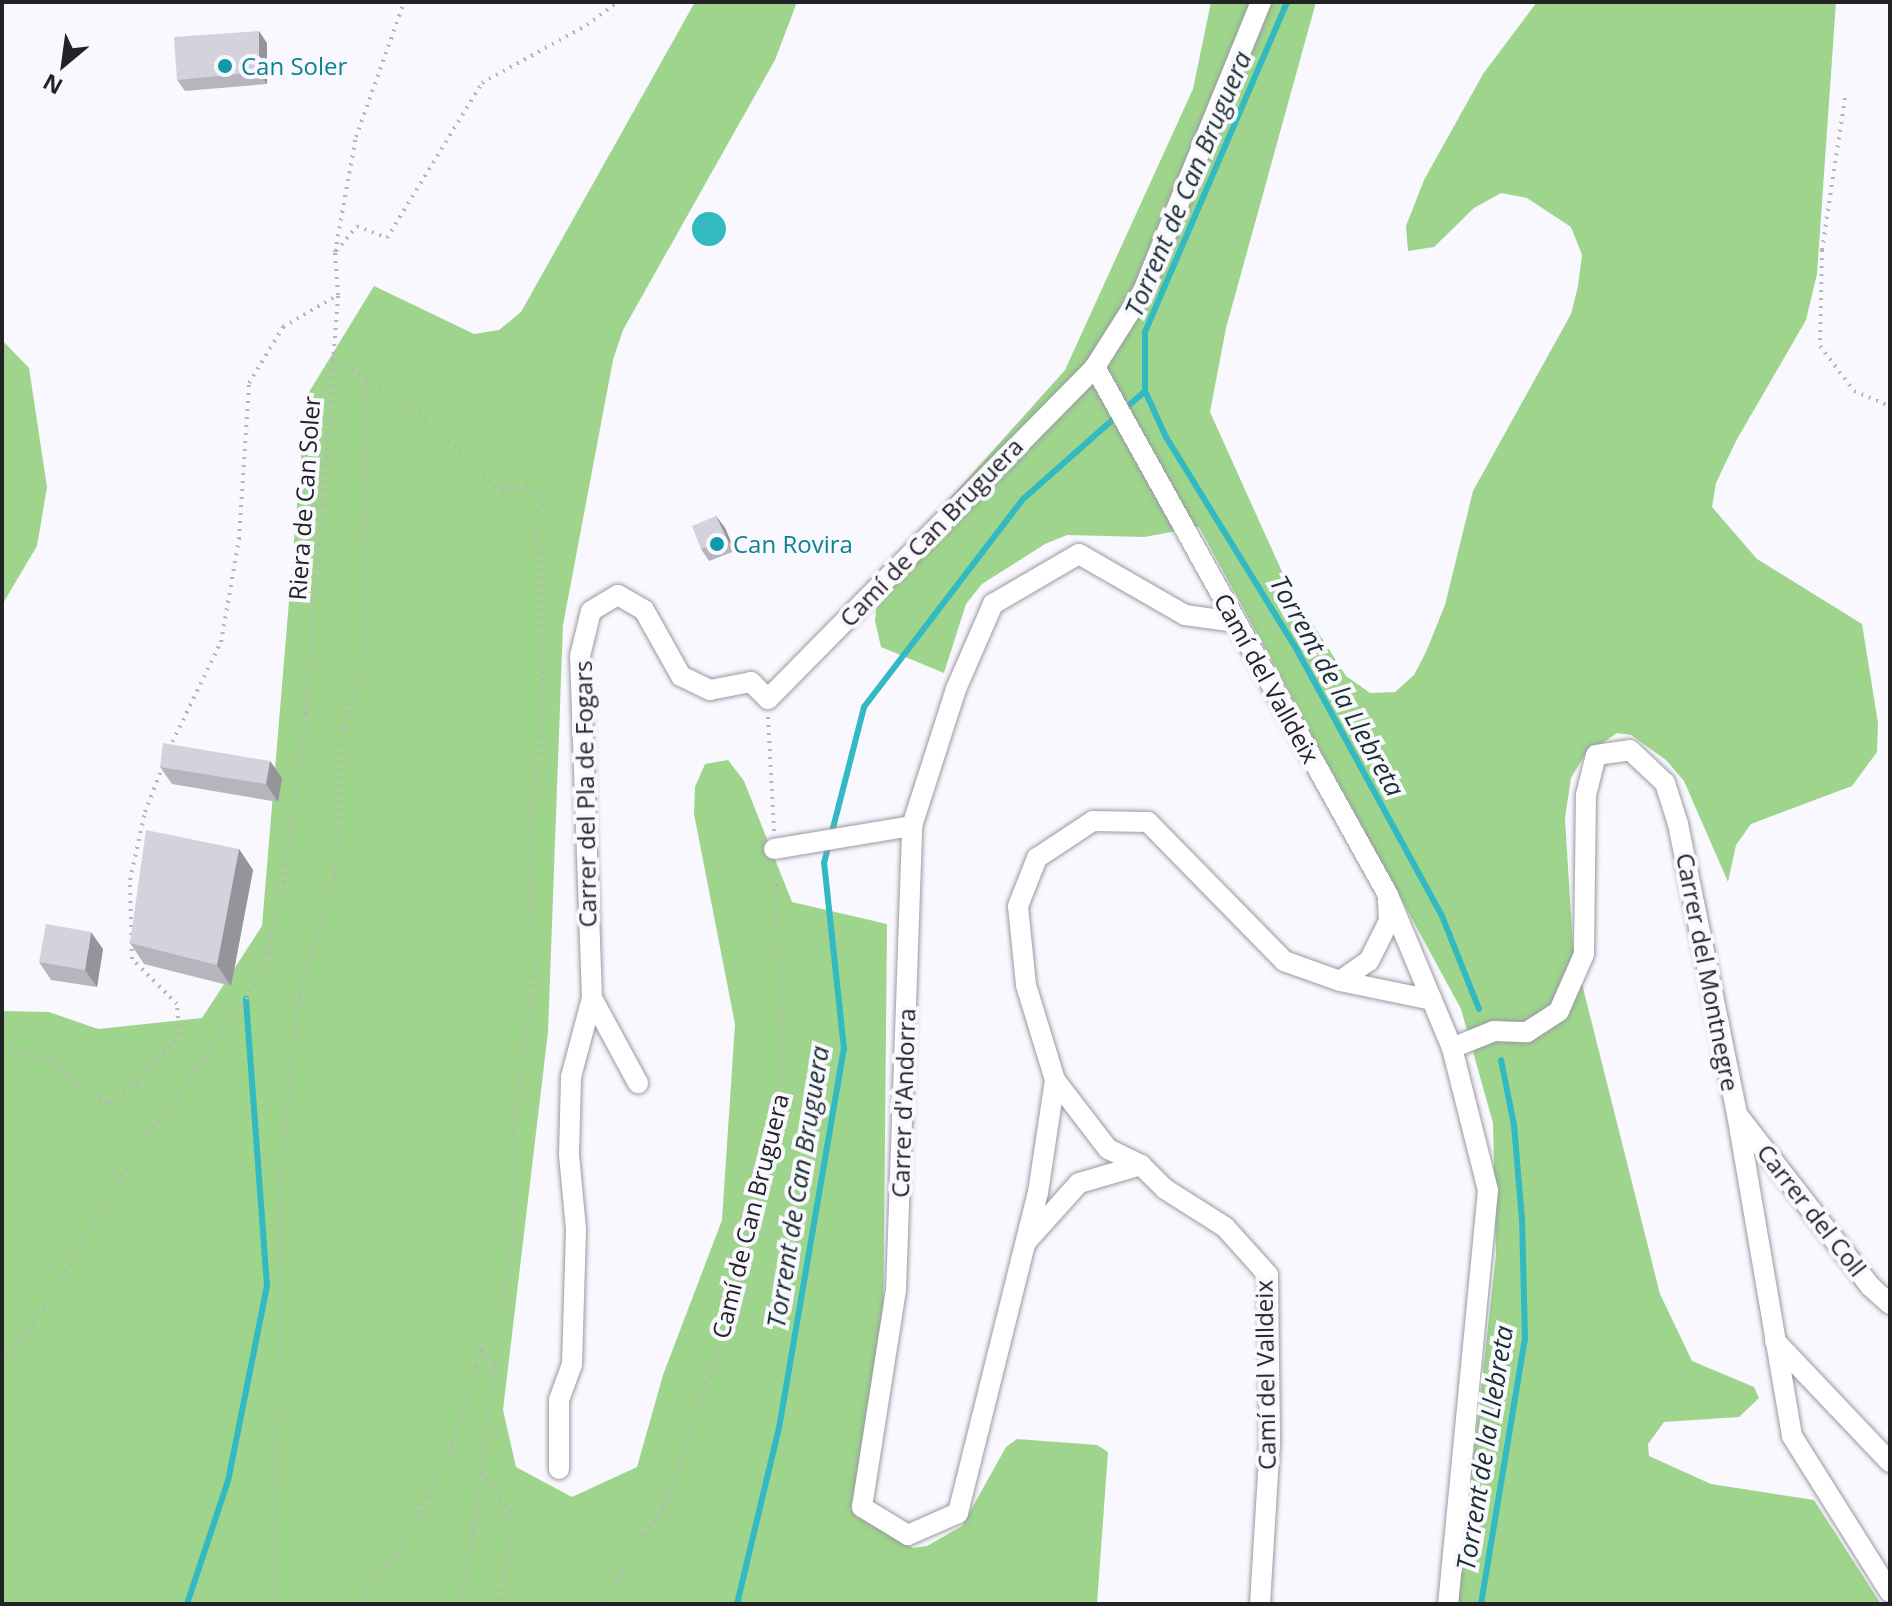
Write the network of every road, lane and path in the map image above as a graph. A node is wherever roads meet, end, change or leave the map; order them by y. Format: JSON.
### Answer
{"nodes":[{"id":1,"x":404,"y":2,"type":"edge"},
{"id":2,"x":618,"y":2,"type":"edge"},
{"id":3,"x":1261,"y":2,"type":"edge"},
{"id":4,"x":1845,"y":98,"type":"dead end"},
{"id":5,"x":335,"y":252,"type":"junction"},
{"id":6,"x":338,"y":295,"type":"junction"},
{"id":7,"x":331,"y":358,"type":"junction"},
{"id":8,"x":1095,"y":367,"type":"junction"},
{"id":9,"x":366,"y":377,"type":"junction"},
{"id":10,"x":1890,"y":406,"type":"edge"},
{"id":11,"x":1235,"y":622,"type":"junction"},
{"id":12,"x":768,"y":699,"type":"junction"},
{"id":13,"x":912,"y":826,"type":"junction"},
{"id":14,"x":774,"y":849,"type":"junction"},
{"id":15,"x":1388,"y":895,"type":"junction"},
{"id":16,"x":1340,"y":981,"type":"junction"},
{"id":17,"x":592,"y":998,"type":"junction"},
{"id":18,"x":1432,"y":1000,"type":"junction"},
{"id":19,"x":1452,"y":1048,"type":"junction"},
{"id":20,"x":2,"y":1050,"type":"edge"},
{"id":21,"x":1055,"y":1080,"type":"junction"},
{"id":22,"x":638,"y":1083,"type":"dead end"},
{"id":23,"x":1737,"y":1114,"type":"junction"},
{"id":24,"x":1141,"y":1165,"type":"junction"},
{"id":25,"x":1021,"y":1249,"type":"junction"},
{"id":26,"x":1890,"y":1304,"type":"edge"},
{"id":27,"x":1775,"y":1341,"type":"junction"},
{"id":28,"x":481,"y":1350,"type":"junction"},
{"id":29,"x":2,"y":1360,"type":"edge"},
{"id":30,"x":1890,"y":1462,"type":"edge"},
{"id":31,"x":559,"y":1469,"type":"dead end"},
{"id":32,"x":481,"y":1473,"type":"junction"},
{"id":33,"x":1890,"y":1592,"type":"edge"},
{"id":34,"x":274,"y":1604,"type":"edge"},
{"id":35,"x":356,"y":1604,"type":"edge"},
{"id":36,"x":460,"y":1604,"type":"edge"},
{"id":37,"x":500,"y":1604,"type":"edge"},
{"id":38,"x":603,"y":1604,"type":"edge"},
{"id":39,"x":1260,"y":1604,"type":"edge"},
{"id":40,"x":1448,"y":1604,"type":"edge"}],
"edges":[{"from":1,"to":5,"type":"path","name":"Riera de Can Soler"},
{"from":2,"to":5,"type":"path"},
{"from":3,"to":8,"type":"street","name":"Camí de Can Bruguera"},
{"from":4,"to":10,"type":"path"},
{"from":5,"to":6,"type":"path","name":"Riera de Can Soler"},
{"from":6,"to":7,"type":"path","name":"Riera de Can Soler"},
{"from":6,"to":20,"type":"path"},
{"from":7,"to":9,"type":"path"},
{"from":7,"to":29,"type":"path","name":"Riera de Can Soler"},
{"from":8,"to":11,"type":"street","name":"Camí del Valldeix"},
{"from":8,"to":12,"type":"street","name":"Camí de Can Bruguera"},
{"from":9,"to":28,"type":"path"},
{"from":9,"to":34,"type":"path"},
{"from":11,"to":13,"type":"street","name":"Carrer d'Andorra"},
{"from":11,"to":15,"type":"street","name":"Camí del Valldeix"},
{"from":12,"to":14,"type":"path","name":"Camí de Can Bruguera"},
{"from":12,"to":17,"type":"street","name":"Carrer del Pla de Fogars"},
{"from":13,"to":14,"type":"street"},
{"from":13,"to":25,"type":"street","name":"Carrer d'Andorra"},
{"from":14,"to":38,"type":"path","name":"Camí de Can Bruguera"},
{"from":15,"to":16,"type":"street"},
{"from":15,"to":18,"type":"street"},
{"from":16,"to":18,"type":"street","name":"Camí del Valldeix"},
{"from":16,"to":21,"type":"street","name":"Camí del Valldeix"},
{"from":17,"to":22,"type":"street","name":"Carrer del Pla de Fogars"},
{"from":17,"to":31,"type":"street","name":"Carrer del Pla de Fogars"},
{"from":18,"to":19,"type":"street"},
{"from":19,"to":23,"type":"street","name":"Carrer del Montnegre"},
{"from":19,"to":40,"type":"street"},
{"from":21,"to":24,"type":"street","name":"Camí del Valldeix"},
{"from":21,"to":25,"type":"street","name":"Carrer d'Andorra"},
{"from":23,"to":26,"type":"street","name":"Carrer del Coll"},
{"from":23,"to":27,"type":"street","name":"Carrer del Montnegre"},
{"from":24,"to":25,"type":"street","name":"Carrer d'Andorra"},
{"from":24,"to":39,"type":"street","name":"Camí del Valldeix"},
{"from":27,"to":30,"type":"street"},
{"from":27,"to":33,"type":"street","name":"Carrer del Montnegre"},
{"from":28,"to":32,"type":"path"},
{"from":28,"to":35,"type":"path"},
{"from":32,"to":36,"type":"path"},
{"from":32,"to":37,"type":"path"}]}
